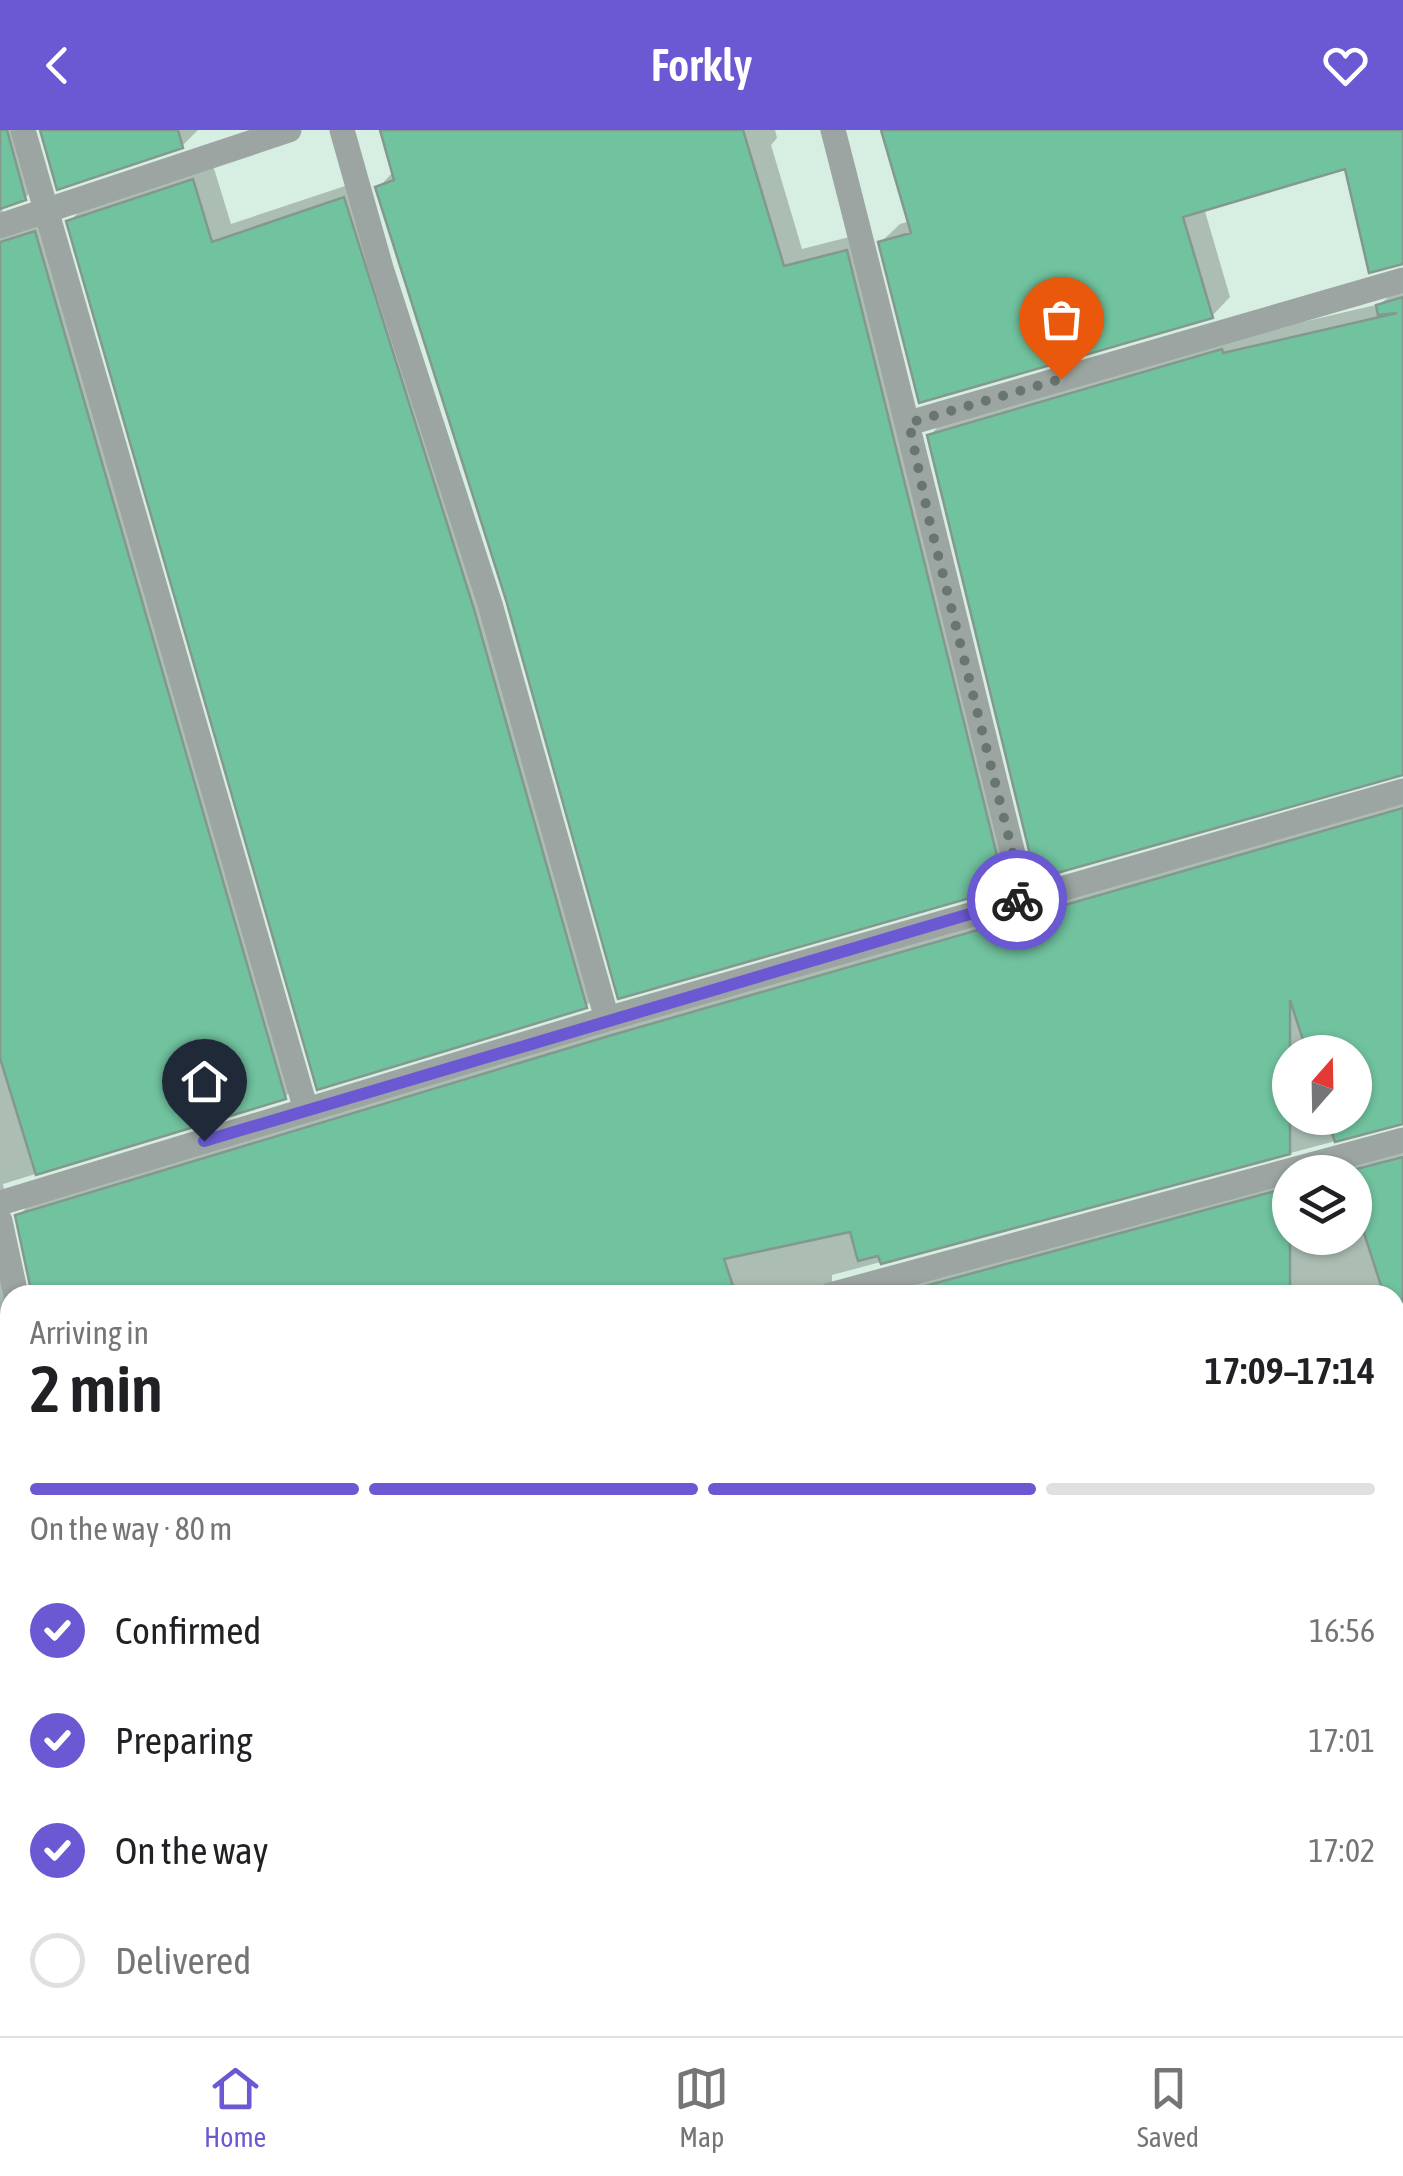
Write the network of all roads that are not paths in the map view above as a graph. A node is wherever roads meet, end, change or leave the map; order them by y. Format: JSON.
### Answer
{"nodes":[{"id":1,"x":24,"y":130,"type":"edge"},
{"id":2,"x":289,"y":130,"type":"edge"},
{"id":3,"x":342,"y":130,"type":"edge"},
{"id":4,"x":833,"y":130,"type":"edge"},
{"id":5,"x":45,"y":212,"type":"junction"},
{"id":6,"x":0,"y":226,"type":"edge"},
{"id":7,"x":1403,"y":280,"type":"edge"},
{"id":8,"x":909,"y":423,"type":"junction"},
{"id":9,"x":1403,"y":791,"type":"edge"},
{"id":10,"x":1024,"y":898,"type":"junction"},
{"id":11,"x":607,"y":1019,"type":"junction"},
{"id":12,"x":306,"y":1110,"type":"junction"},
{"id":13,"x":1403,"y":1140,"type":"edge"},
{"id":14,"x":0,"y":1203,"type":"edge"},
{"id":15,"x":0,"y":1221,"type":"edge"},
{"id":16,"x":14,"y":1285,"type":"edge"},
{"id":17,"x":867,"y":1285,"type":"edge"}],
"edges":[{"from":1,"to":5,"type":"street"},
{"from":2,"to":5,"type":"street"},
{"from":3,"to":11,"type":"street"},
{"from":4,"to":8,"type":"street"},
{"from":5,"to":6,"type":"street"},
{"from":5,"to":12,"type":"street"},
{"from":7,"to":8,"type":"street"},
{"from":8,"to":10,"type":"street"},
{"from":9,"to":10,"type":"street"},
{"from":10,"to":11,"type":"street"},
{"from":11,"to":12,"type":"street"},
{"from":12,"to":14,"type":"street"},
{"from":13,"to":17,"type":"street"},
{"from":15,"to":16,"type":"street"}]}
